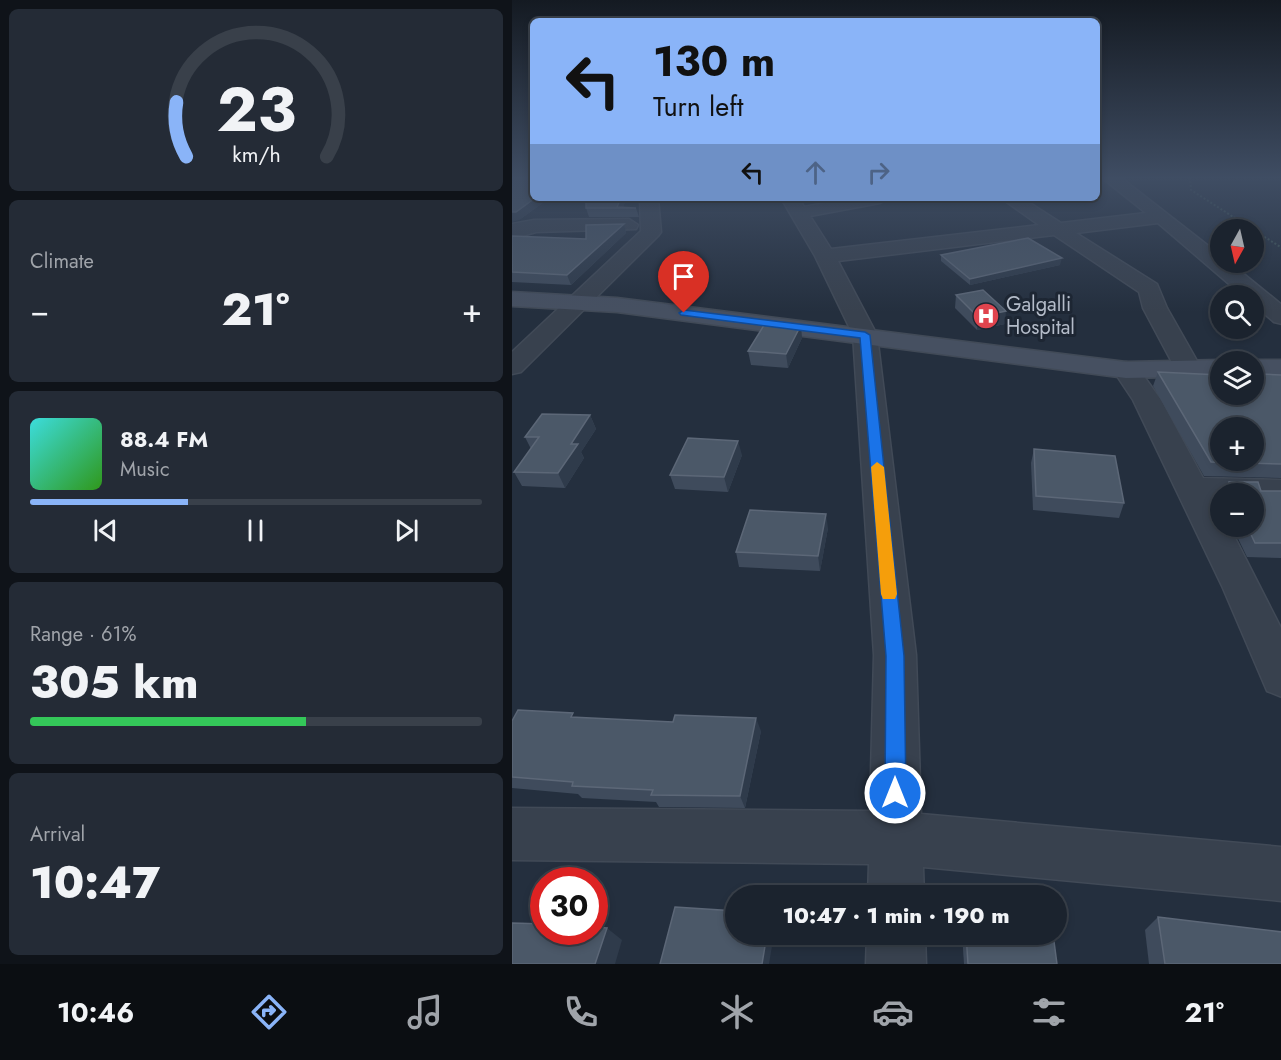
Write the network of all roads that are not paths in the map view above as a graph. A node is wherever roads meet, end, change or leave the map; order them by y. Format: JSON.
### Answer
{"nodes":[{"id":1,"x":650,"y":222,"type":"edge"},
{"id":2,"x":805,"y":222,"type":"edge"},
{"id":3,"x":1048,"y":222,"type":"edge"},
{"id":4,"x":1119,"y":222,"type":"edge"},
{"id":5,"x":1168,"y":222,"type":"edge"},
{"id":6,"x":650,"y":225,"type":"junction"},
{"id":7,"x":1059,"y":229,"type":"junction"},
{"id":8,"x":512,"y":230,"type":"edge"},
{"id":9,"x":825,"y":256,"type":"junction"},
{"id":10,"x":512,"y":299,"type":"edge"},
{"id":11,"x":579,"y":303,"type":"junction"},
{"id":12,"x":1282,"y":317,"type":"edge"},
{"id":13,"x":865,"y":335,"type":"junction"},
{"id":14,"x":512,"y":366,"type":"edge"},
{"id":15,"x":1188,"y":368,"type":"junction"},
{"id":16,"x":1210,"y":368,"type":"edge"},
{"id":17,"x":1264,"y":368,"type":"edge"},
{"id":18,"x":1282,"y":368,"type":"edge"},
{"id":19,"x":1126,"y":370,"type":"junction"},
{"id":20,"x":1192,"y":489,"type":"junction"},
{"id":21,"x":1282,"y":492,"type":"edge"},
{"id":22,"x":1282,"y":677,"type":"edge"},
{"id":23,"x":512,"y":834,"type":"edge"},
{"id":24,"x":895,"y":838,"type":"junction"},
{"id":25,"x":1282,"y":874,"type":"edge"},
{"id":26,"x":896,"y":885,"type":"edge"},
{"id":27,"x":896,"y":945,"type":"edge"},
{"id":28,"x":896,"y":964,"type":"edge"}],
"edges":[{"from":1,"to":6,"type":"street"},
{"from":2,"to":9,"type":"street"},
{"from":3,"to":7,"type":"street"},
{"from":4,"to":7,"type":"street"},
{"from":5,"to":12,"type":"street"},
{"from":6,"to":8,"type":"street"},
{"from":6,"to":11,"type":"street"},
{"from":7,"to":9,"type":"street"},
{"from":7,"to":15,"type":"street"},
{"from":9,"to":13,"type":"street"},
{"from":10,"to":11,"type":"street"},
{"from":11,"to":13,"type":"street"},
{"from":11,"to":14,"type":"street"},
{"from":13,"to":19,"type":"street"},
{"from":13,"to":24,"type":"street"},
{"from":15,"to":16,"type":"street"},
{"from":15,"to":19,"type":"street"},
{"from":17,"to":18,"type":"street"},
{"from":19,"to":20,"type":"street"},
{"from":20,"to":21,"type":"street"},
{"from":20,"to":22,"type":"street"},
{"from":23,"to":24,"type":"street"},
{"from":24,"to":25,"type":"street"},
{"from":24,"to":26,"type":"street"},
{"from":27,"to":28,"type":"street"}]}
